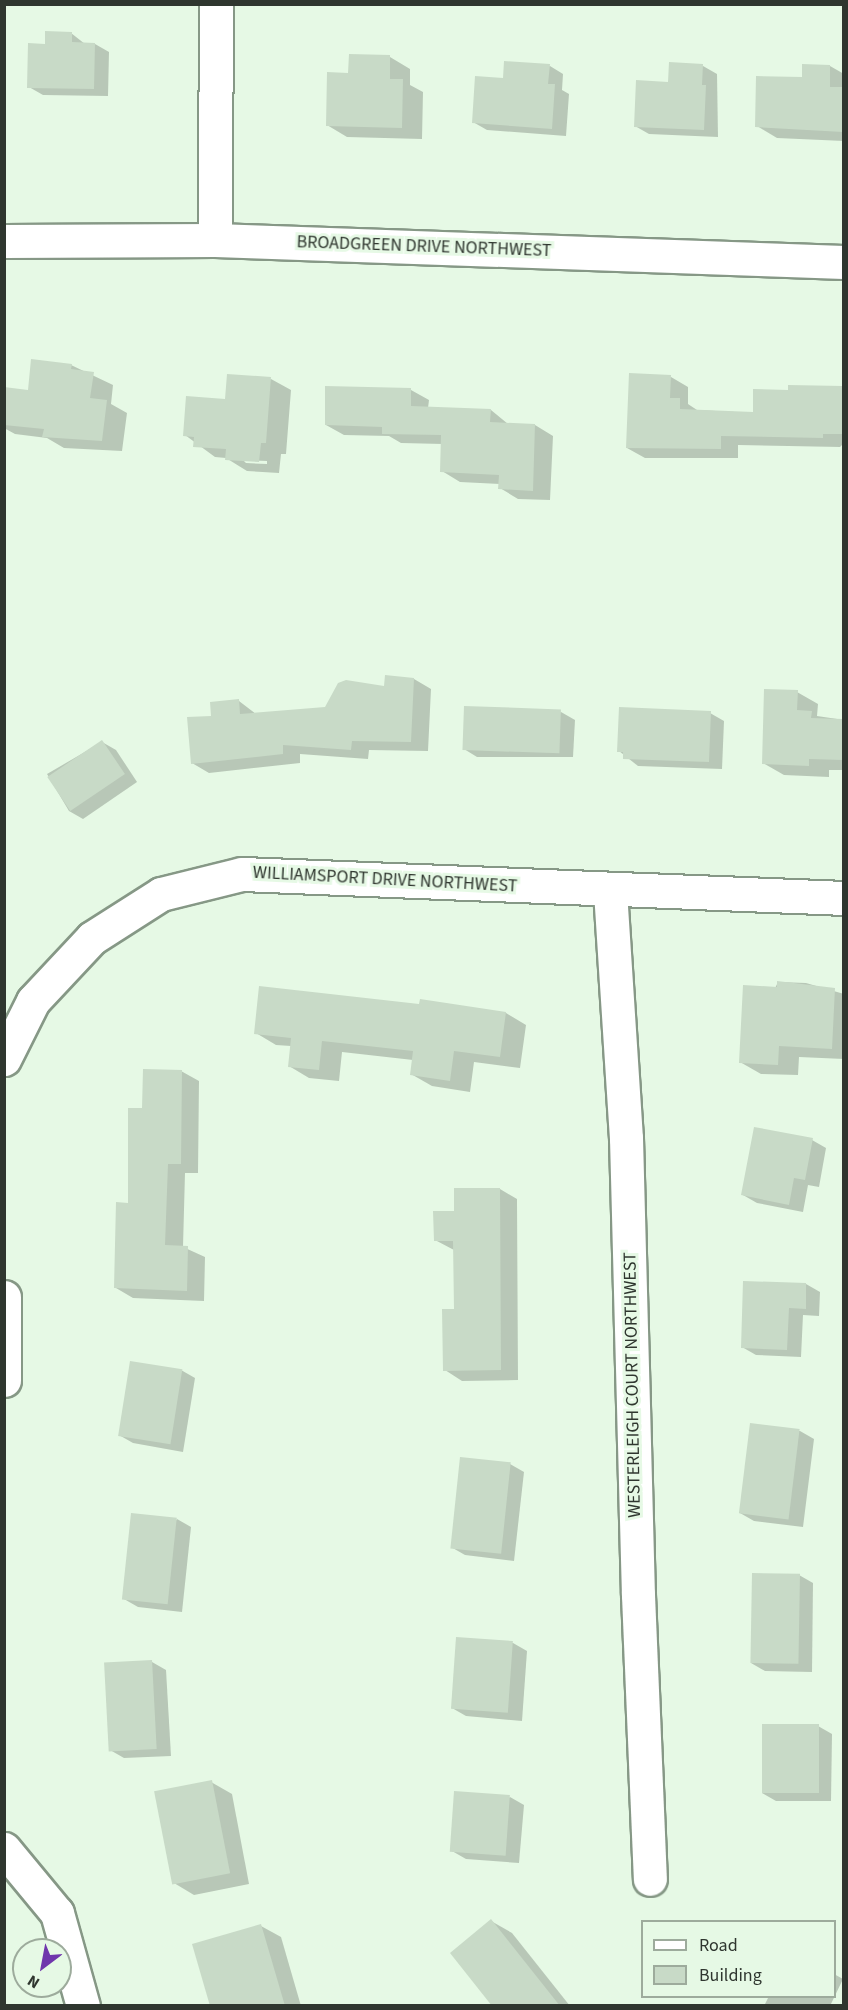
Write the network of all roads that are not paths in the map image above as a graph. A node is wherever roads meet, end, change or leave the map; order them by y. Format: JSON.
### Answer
{"nodes":[{"id":1,"x":216,"y":4,"type":"edge"},
{"id":2,"x":215,"y":240,"type":"junction"},
{"id":3,"x":4,"y":241,"type":"edge"},
{"id":4,"x":843,"y":262,"type":"edge"},
{"id":5,"x":610,"y":891,"type":"junction"},
{"id":6,"x":843,"y":898,"type":"edge"},
{"id":7,"x":4,"y":1059,"type":"edge"},
{"id":8,"x":4,"y":1297,"type":"edge"},
{"id":9,"x":4,"y":1380,"type":"edge"},
{"id":10,"x":4,"y":1849,"type":"edge"},
{"id":11,"x":650,"y":1879,"type":"dead end"},
{"id":12,"x":82,"y":2006,"type":"edge"}],
"edges":[{"from":1,"to":2,"type":"street"},
{"from":2,"to":3,"type":"street","name":"BROADGREEN DRIVE NORTHWEST"},
{"from":2,"to":4,"type":"street","name":"BROADGREEN DRIVE NORTHWEST"},
{"from":5,"to":6,"type":"street","name":"WILLIAMSPORT DRIVE NORTHWEST"},
{"from":5,"to":7,"type":"street","name":"WILLIAMSPORT DRIVE NORTHWEST"},
{"from":5,"to":11,"type":"street","name":"WESTERLEIGH COURT NORTHWEST"},
{"from":8,"to":9,"type":"street"},
{"from":10,"to":12,"type":"street"}]}
